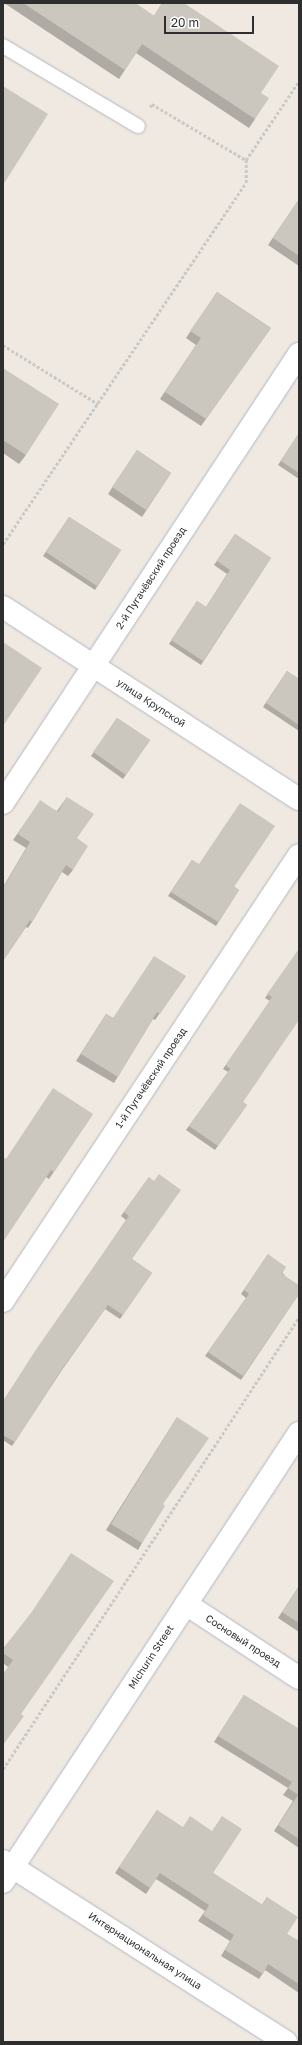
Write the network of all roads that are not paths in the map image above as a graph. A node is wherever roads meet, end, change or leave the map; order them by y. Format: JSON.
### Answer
{"nodes":[{"id":1,"x":3,"y":46,"type":"edge"},
{"id":2,"x":138,"y":126,"type":"road end"},
{"id":3,"x":299,"y":354,"type":"edge"},
{"id":4,"x":3,"y":607,"type":"edge"},
{"id":5,"x":93,"y":665,"type":"junction"},
{"id":6,"x":299,"y":799,"type":"edge"},
{"id":7,"x":3,"y":803,"type":"edge"},
{"id":8,"x":299,"y":855,"type":"edge"},
{"id":9,"x":3,"y":1301,"type":"edge"},
{"id":10,"x":299,"y":1432,"type":"edge"},
{"id":11,"x":186,"y":1604,"type":"junction"},
{"id":12,"x":299,"y":1678,"type":"edge"},
{"id":13,"x":6,"y":1870,"type":"edge"},
{"id":14,"x":286,"y":2042,"type":"edge"}],
"edges":[{"from":1,"to":2,"type":"lane"},
{"from":3,"to":5,"type":"street","name":"2-й Пугачёвский проезд"},
{"from":4,"to":5,"type":"street","name":"улица Крупской"},
{"from":5,"to":6,"type":"street","name":"улица Крупской"},
{"from":5,"to":7,"type":"street","name":"2-й Пугачёвский проезд"},
{"from":8,"to":9,"type":"street","name":"1-й Пугачёвский проезд"},
{"from":10,"to":11,"type":"street","name":"Michurin Street"},
{"from":11,"to":12,"type":"street","name":"Сосновый проезд"},
{"from":11,"to":13,"type":"street","name":"Michurin Street"},
{"from":13,"to":14,"type":"street","name":"Интернациональная улица"}]}
